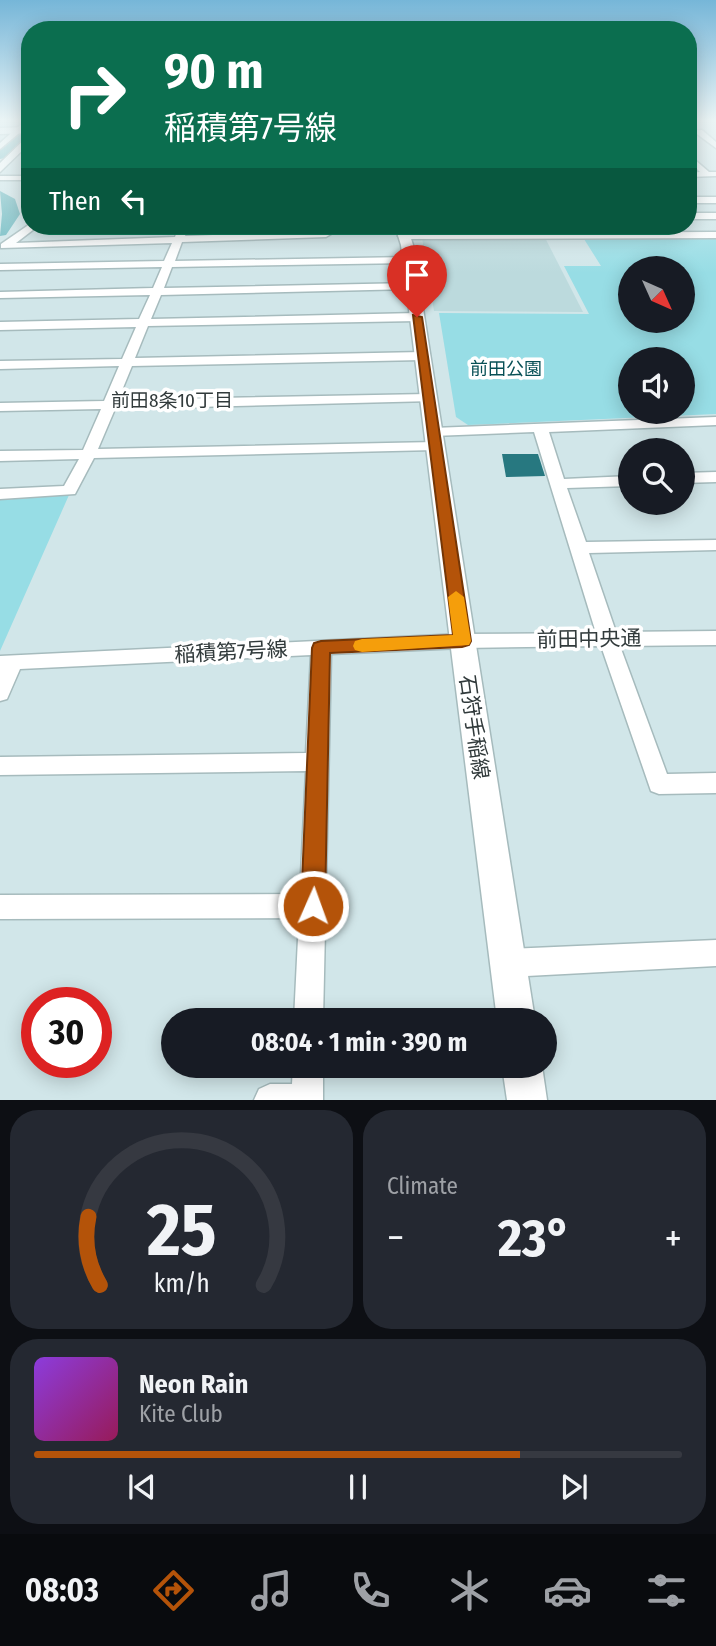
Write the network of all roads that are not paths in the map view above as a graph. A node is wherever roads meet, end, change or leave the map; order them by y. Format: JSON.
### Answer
{"nodes":[{"id":1,"x":0,"y":175,"type":"edge"},
{"id":2,"x":21,"y":178,"type":"edge"},
{"id":3,"x":697,"y":200,"type":"edge"},
{"id":4,"x":716,"y":200,"type":"edge"},
{"id":5,"x":697,"y":216,"type":"edge"},
{"id":6,"x":716,"y":216,"type":"edge"},
{"id":7,"x":21,"y":235,"type":"edge"},
{"id":8,"x":180,"y":235,"type":"edge"},
{"id":9,"x":296,"y":235,"type":"edge"},
{"id":10,"x":403,"y":235,"type":"edge"},
{"id":11,"x":517,"y":235,"type":"edge"},
{"id":12,"x":716,"y":235,"type":"edge"},
{"id":13,"x":575,"y":237,"type":"joint"},
{"id":14,"x":178,"y":239,"type":"junction"},
{"id":15,"x":409,"y":260,"type":"junction"},
{"id":16,"x":170,"y":264,"type":"junction"},
{"id":17,"x":0,"y":267,"type":"edge"},
{"id":18,"x":412,"y":286,"type":"junction"},
{"id":19,"x":156,"y":292,"type":"junction"},
{"id":20,"x":0,"y":295,"type":"edge"},
{"id":21,"x":417,"y":317,"type":"junction"},
{"id":22,"x":143,"y":323,"type":"junction"},
{"id":23,"x":0,"y":326,"type":"edge"},
{"id":24,"x":422,"y":356,"type":"junction"},
{"id":25,"x":127,"y":362,"type":"junction"},
{"id":26,"x":0,"y":365,"type":"edge"},
{"id":27,"x":428,"y":398,"type":"junction"},
{"id":28,"x":110,"y":405,"type":"junction"},
{"id":29,"x":0,"y":407,"type":"edge"},
{"id":30,"x":716,"y":421,"type":"edge"},
{"id":31,"x":540,"y":428,"type":"junction"},
{"id":32,"x":434,"y":439,"type":"junction"},
{"id":33,"x":89,"y":454,"type":"junction"},
{"id":34,"x":0,"y":456,"type":"edge"},
{"id":35,"x":716,"y":477,"type":"edge"},
{"id":36,"x":695,"y":478,"type":"edge"},
{"id":37,"x":618,"y":482,"type":"edge"},
{"id":38,"x":558,"y":484,"type":"junction"},
{"id":39,"x":0,"y":494,"type":"edge"},
{"id":40,"x":716,"y":545,"type":"edge"},
{"id":41,"x":578,"y":548,"type":"junction"},
{"id":42,"x":716,"y":638,"type":"edge"},
{"id":43,"x":608,"y":639,"type":"junction"},
{"id":44,"x":462,"y":641,"type":"junction"},
{"id":45,"x":321,"y":648,"type":"junction"},
{"id":46,"x":6,"y":663,"type":"edge"},
{"id":47,"x":0,"y":693,"type":"edge"},
{"id":48,"x":317,"y":762,"type":"junction"},
{"id":49,"x":0,"y":766,"type":"edge"},
{"id":50,"x":716,"y":783,"type":"edge"},
{"id":51,"x":313,"y":906,"type":"junction"},
{"id":52,"x":0,"y":908,"type":"edge"},
{"id":53,"x":716,"y":953,"type":"edge"},
{"id":54,"x":508,"y":963,"type":"junction"},
{"id":55,"x":309,"y":1008,"type":"edge"},
{"id":56,"x":514,"y":1008,"type":"edge"},
{"id":57,"x":308,"y":1078,"type":"edge"},
{"id":58,"x":524,"y":1078,"type":"edge"},
{"id":59,"x":270,"y":1100,"type":"edge"},
{"id":60,"x":307,"y":1100,"type":"edge"},
{"id":61,"x":527,"y":1100,"type":"edge"}],
"edges":[{"from":1,"to":2,"type":"street"},
{"from":3,"to":4,"type":"street"},
{"from":5,"to":6,"type":"street"},
{"from":7,"to":14,"type":"street"},
{"from":8,"to":14,"type":"street"},
{"from":9,"to":14,"type":"street"},
{"from":10,"to":15,"type":"main road","name":"石狩手稲線"},
{"from":11,"to":13,"type":"street"},
{"from":12,"to":13,"type":"street"},
{"from":14,"to":16,"type":"street"},
{"from":15,"to":16,"type":"street"},
{"from":15,"to":18,"type":"main road","name":"石狩手稲線"},
{"from":16,"to":17,"type":"street"},
{"from":16,"to":19,"type":"street"},
{"from":18,"to":19,"type":"street"},
{"from":18,"to":21,"type":"main road","name":"石狩手稲線"},
{"from":19,"to":20,"type":"street"},
{"from":19,"to":22,"type":"street"},
{"from":21,"to":22,"type":"street"},
{"from":21,"to":24,"type":"main road","name":"石狩手稲線"},
{"from":22,"to":23,"type":"street"},
{"from":22,"to":25,"type":"street"},
{"from":24,"to":25,"type":"street"},
{"from":24,"to":27,"type":"main road","name":"石狩手稲線"},
{"from":25,"to":26,"type":"street"},
{"from":25,"to":28,"type":"street"},
{"from":27,"to":28,"type":"street"},
{"from":27,"to":32,"type":"main road","name":"石狩手稲線"},
{"from":28,"to":29,"type":"street"},
{"from":28,"to":33,"type":"street"},
{"from":30,"to":31,"type":"street"},
{"from":31,"to":32,"type":"street"},
{"from":31,"to":38,"type":"street"},
{"from":32,"to":33,"type":"street"},
{"from":32,"to":44,"type":"main road","name":"石狩手稲線"},
{"from":33,"to":34,"type":"street"},
{"from":33,"to":39,"type":"street"},
{"from":35,"to":36,"type":"street"},
{"from":37,"to":38,"type":"street"},
{"from":38,"to":41,"type":"street"},
{"from":40,"to":41,"type":"street"},
{"from":41,"to":43,"type":"street"},
{"from":42,"to":43,"type":"street","name":"前田中央通"},
{"from":43,"to":44,"type":"street","name":"前田中央通"},
{"from":43,"to":50,"type":"street"},
{"from":44,"to":45,"type":"street","name":"稲積第7号線"},
{"from":44,"to":54,"type":"main road","name":"石狩手稲線"},
{"from":45,"to":46,"type":"street","name":"稲積第7号線"},
{"from":45,"to":48,"type":"street"},
{"from":46,"to":47,"type":"street"},
{"from":48,"to":49,"type":"street"},
{"from":48,"to":51,"type":"street"},
{"from":51,"to":52,"type":"street"},
{"from":51,"to":55,"type":"street"},
{"from":53,"to":54,"type":"street"},
{"from":54,"to":56,"type":"main road","name":"石狩手稲線"},
{"from":57,"to":60,"type":"street"},
{"from":58,"to":61,"type":"main road"},
{"from":59,"to":60,"type":"street"}]}
